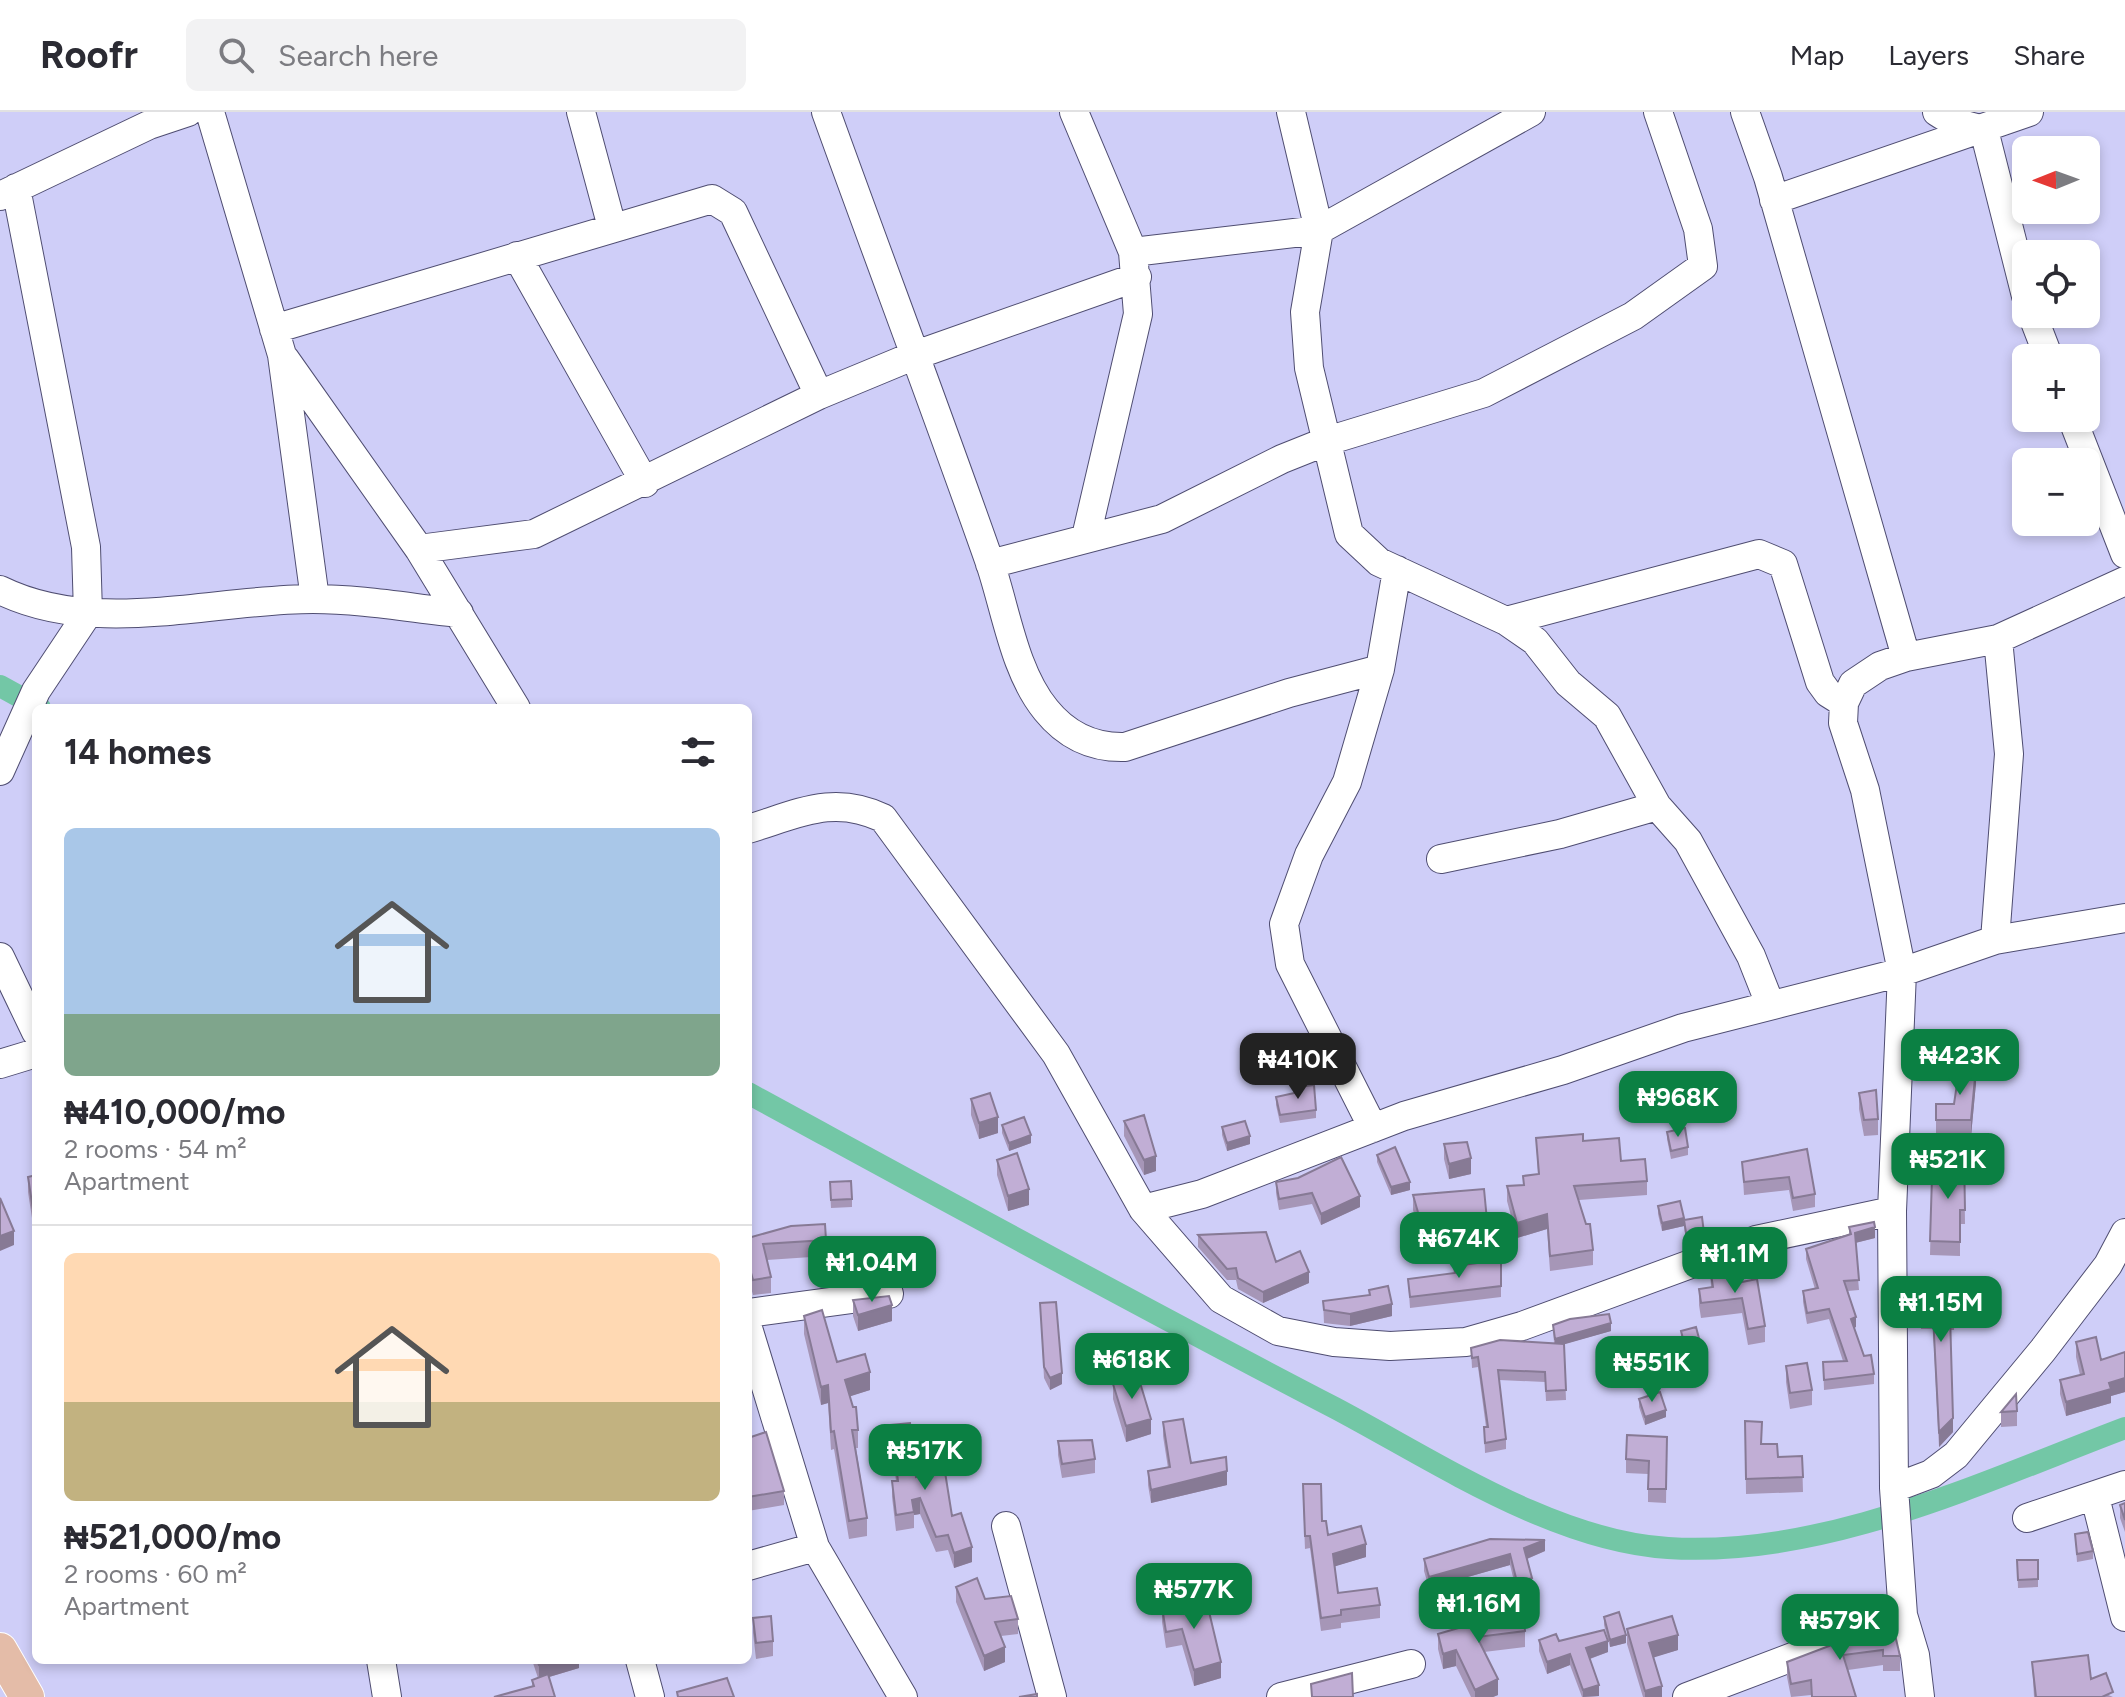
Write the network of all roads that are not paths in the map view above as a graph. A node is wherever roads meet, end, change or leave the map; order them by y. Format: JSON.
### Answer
{"nodes":[{"id":1,"x":188,"y":112,"type":"edge"},
{"id":2,"x":210,"y":112,"type":"edge"},
{"id":3,"x":581,"y":112,"type":"edge"},
{"id":4,"x":826,"y":112,"type":"edge"},
{"id":5,"x":1074,"y":112,"type":"edge"},
{"id":6,"x":1291,"y":112,"type":"edge"},
{"id":7,"x":1658,"y":112,"type":"edge"},
{"id":8,"x":1745,"y":112,"type":"edge"},
{"id":9,"x":1937,"y":112,"type":"edge"},
{"id":10,"x":2029,"y":112,"type":"edge"},
{"id":11,"x":1517,"y":115,"type":"edge"},
{"id":12,"x":145,"y":118,"type":"edge"},
{"id":13,"x":1984,"y":130,"type":"junction"},
{"id":14,"x":8,"y":192,"type":"edge"},
{"id":15,"x":1774,"y":200,"type":"junction"},
{"id":16,"x":612,"y":227,"type":"junction"},
{"id":17,"x":1319,"y":230,"type":"junction"},
{"id":18,"x":2012,"y":241,"type":"edge"},
{"id":19,"x":517,"y":256,"type":"junction"},
{"id":20,"x":1135,"y":265,"type":"junction"},
{"id":21,"x":278,"y":342,"type":"junction"},
{"id":22,"x":913,"y":356,"type":"junction"},
{"id":23,"x":819,"y":395,"type":"junction"},
{"id":24,"x":2077,"y":432,"type":"edge"},
{"id":25,"x":1327,"y":441,"type":"junction"},
{"id":26,"x":645,"y":483,"type":"junction"},
{"id":27,"x":1086,"y":537,"type":"junction"},
{"id":28,"x":419,"y":549,"type":"junction"},
{"id":29,"x":2125,"y":554,"type":"edge"},
{"id":30,"x":990,"y":564,"type":"junction"},
{"id":31,"x":1397,"y":570,"type":"junction"},
{"id":32,"x":2125,"y":581,"type":"edge"},
{"id":33,"x":0,"y":590,"type":"edge"},
{"id":34,"x":315,"y":599,"type":"junction"},
{"id":35,"x":88,"y":613,"type":"junction"},
{"id":36,"x":459,"y":613,"type":"junction"},
{"id":37,"x":1506,"y":621,"type":"junction"},
{"id":38,"x":1998,"y":639,"type":"junction"},
{"id":39,"x":1906,"y":657,"type":"junction"},
{"id":40,"x":1380,"y":669,"type":"junction"},
{"id":41,"x":1844,"y":703,"type":"junction"},
{"id":42,"x":514,"y":704,"type":"edge"},
{"id":43,"x":5,"y":759,"type":"edge"},
{"id":44,"x":1657,"y":806,"type":"junction"},
{"id":45,"x":752,"y":828,"type":"edge"},
{"id":46,"x":1441,"y":859,"type":"dead end"},
{"id":47,"x":2125,"y":918,"type":"edge"},
{"id":48,"x":1995,"y":940,"type":"junction"},
{"id":49,"x":0,"y":957,"type":"edge"},
{"id":50,"x":1902,"y":972,"type":"junction"},
{"id":51,"x":1770,"y":1004,"type":"junction"},
{"id":52,"x":32,"y":1024,"type":"edge"},
{"id":53,"x":32,"y":1054,"type":"edge"},
{"id":54,"x":0,"y":1064,"type":"edge"},
{"id":55,"x":1373,"y":1128,"type":"junction"},
{"id":56,"x":1143,"y":1209,"type":"junction"},
{"id":57,"x":1892,"y":1211,"type":"junction"},
{"id":58,"x":2125,"y":1233,"type":"edge"},
{"id":59,"x":889,"y":1294,"type":"edge"},
{"id":60,"x":752,"y":1312,"type":"edge"},
{"id":61,"x":752,"y":1341,"type":"edge"},
{"id":62,"x":2125,"y":1485,"type":"edge"},
{"id":63,"x":1894,"y":1494,"type":"junction"},
{"id":64,"x":2095,"y":1497,"type":"junction"},
{"id":65,"x":2027,"y":1518,"type":"dead end"},
{"id":66,"x":1006,"y":1526,"type":"dead end"},
{"id":67,"x":815,"y":1547,"type":"junction"},
{"id":68,"x":752,"y":1565,"type":"edge"},
{"id":69,"x":1903,"y":1615,"type":"junction"},
{"id":70,"x":2125,"y":1617,"type":"edge"},
{"id":71,"x":0,"y":1650,"type":"edge"},
{"id":72,"x":382,"y":1664,"type":"edge"},
{"id":73,"x":641,"y":1664,"type":"edge"},
{"id":74,"x":1411,"y":1664,"type":"dead end"},
{"id":75,"x":1691,"y":1696,"type":"edge"},
{"id":76,"x":27,"y":1697,"type":"edge"},
{"id":77,"x":387,"y":1697,"type":"edge"},
{"id":78,"x":650,"y":1697,"type":"edge"},
{"id":79,"x":903,"y":1697,"type":"edge"},
{"id":80,"x":1052,"y":1697,"type":"edge"},
{"id":81,"x":1281,"y":1697,"type":"edge"},
{"id":82,"x":1920,"y":1697,"type":"edge"}],
"edges":[{"from":1,"to":12,"type":"street"},
{"from":2,"to":21,"type":"street"},
{"from":3,"to":16,"type":"street"},
{"from":4,"to":22,"type":"street"},
{"from":5,"to":20,"type":"street"},
{"from":6,"to":17,"type":"street"},
{"from":7,"to":25,"type":"street"},
{"from":8,"to":15,"type":"street"},
{"from":9,"to":13,"type":"street"},
{"from":10,"to":13,"type":"street"},
{"from":11,"to":17,"type":"street"},
{"from":12,"to":14,"type":"street"},
{"from":13,"to":15,"type":"street"},
{"from":13,"to":18,"type":"street"},
{"from":14,"to":35,"type":"street"},
{"from":15,"to":39,"type":"street"},
{"from":16,"to":19,"type":"street"},
{"from":16,"to":23,"type":"street"},
{"from":17,"to":20,"type":"street"},
{"from":17,"to":25,"type":"street"},
{"from":19,"to":21,"type":"street"},
{"from":19,"to":26,"type":"street"},
{"from":20,"to":22,"type":"street"},
{"from":20,"to":27,"type":"street"},
{"from":21,"to":28,"type":"street"},
{"from":21,"to":34,"type":"street"},
{"from":22,"to":23,"type":"street"},
{"from":22,"to":30,"type":"street"},
{"from":23,"to":26,"type":"street"},
{"from":24,"to":29,"type":"street"},
{"from":25,"to":27,"type":"street"},
{"from":25,"to":31,"type":"street"},
{"from":26,"to":28,"type":"street"},
{"from":27,"to":30,"type":"street"},
{"from":28,"to":36,"type":"street"},
{"from":30,"to":40,"type":"street"},
{"from":31,"to":37,"type":"street"},
{"from":31,"to":40,"type":"street"},
{"from":32,"to":38,"type":"street"},
{"from":33,"to":35,"type":"street"},
{"from":34,"to":35,"type":"street"},
{"from":34,"to":36,"type":"street"},
{"from":35,"to":43,"type":"street"},
{"from":36,"to":42,"type":"street"},
{"from":37,"to":41,"type":"street"},
{"from":37,"to":44,"type":"street"},
{"from":38,"to":39,"type":"street"},
{"from":38,"to":48,"type":"street"},
{"from":39,"to":41,"type":"street"},
{"from":40,"to":55,"type":"street"},
{"from":41,"to":50,"type":"street"},
{"from":44,"to":46,"type":"street"},
{"from":44,"to":51,"type":"street"},
{"from":45,"to":56,"type":"street"},
{"from":47,"to":48,"type":"street"},
{"from":48,"to":50,"type":"street"},
{"from":49,"to":52,"type":"street"},
{"from":50,"to":51,"type":"street"},
{"from":50,"to":57,"type":"street"},
{"from":51,"to":55,"type":"street"},
{"from":53,"to":54,"type":"street"},
{"from":55,"to":56,"type":"street"},
{"from":56,"to":57,"type":"street"},
{"from":57,"to":63,"type":"street"},
{"from":58,"to":63,"type":"street"},
{"from":59,"to":60,"type":"street"},
{"from":61,"to":67,"type":"street"},
{"from":62,"to":64,"type":"street"},
{"from":63,"to":69,"type":"street"},
{"from":64,"to":65,"type":"street"},
{"from":64,"to":70,"type":"street"},
{"from":66,"to":80,"type":"street"},
{"from":67,"to":68,"type":"street"},
{"from":67,"to":79,"type":"street"},
{"from":69,"to":75,"type":"street"},
{"from":69,"to":82,"type":"street"},
{"from":71,"to":76,"type":"main road"},
{"from":72,"to":77,"type":"street"},
{"from":73,"to":78,"type":"street"},
{"from":74,"to":81,"type":"street"}]}
